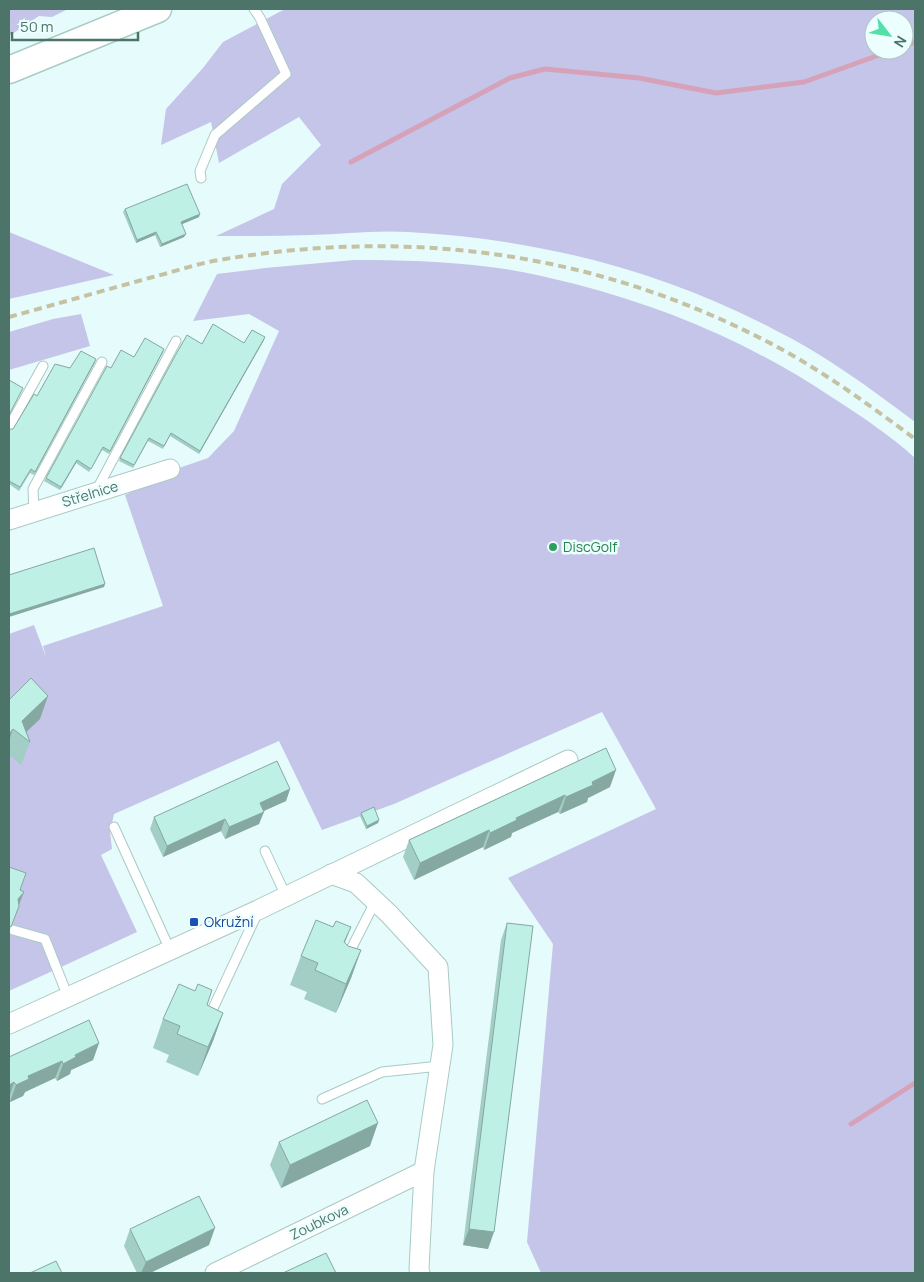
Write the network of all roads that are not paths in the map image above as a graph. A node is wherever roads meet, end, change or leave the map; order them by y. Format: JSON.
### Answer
{"nodes":[{"id":1,"x":158,"y":9,"type":"edge"},
{"id":2,"x":254,"y":9,"type":"edge"},
{"id":3,"x":9,"y":70,"type":"edge"},
{"id":4,"x":201,"y":178,"type":"dead end"},
{"id":5,"x":176,"y":341,"type":"dead end"},
{"id":6,"x":102,"y":362,"type":"dead end"},
{"id":7,"x":43,"y":366,"type":"dead end"},
{"id":8,"x":9,"y":427,"type":"edge"},
{"id":9,"x":170,"y":469,"type":"dead end"},
{"id":10,"x":95,"y":493,"type":"junction"},
{"id":11,"x":34,"y":512,"type":"junction"},
{"id":12,"x":9,"y":520,"type":"edge"},
{"id":13,"x":568,"y":760,"type":"dead end"},
{"id":14,"x":114,"y":827,"type":"dead end"},
{"id":15,"x":265,"y":851,"type":"dead end"},
{"id":16,"x":331,"y":874,"type":"junction"},
{"id":17,"x":286,"y":896,"type":"junction"},
{"id":18,"x":375,"y":902,"type":"junction"},
{"id":19,"x":260,"y":909,"type":"junction"},
{"id":20,"x":13,"y":930,"type":"edge"},
{"id":21,"x":170,"y":950,"type":"junction"},
{"id":22,"x":341,"y":969,"type":"edge"},
{"id":23,"x":68,"y":997,"type":"junction"},
{"id":24,"x":9,"y":1024,"type":"edge"},
{"id":25,"x":204,"y":1028,"type":"edge"},
{"id":26,"x":440,"y":1066,"type":"junction"},
{"id":27,"x":322,"y":1099,"type":"dead end"},
{"id":28,"x":424,"y":1171,"type":"junction"},
{"id":29,"x":215,"y":1273,"type":"edge"},
{"id":30,"x":420,"y":1273,"type":"edge"}],
"edges":[{"from":1,"to":3,"type":"street"},
{"from":2,"to":4,"type":"lane"},
{"from":5,"to":10,"type":"lane"},
{"from":6,"to":11,"type":"lane"},
{"from":7,"to":8,"type":"lane"},
{"from":9,"to":10,"type":"street","name":"Střelnice"},
{"from":10,"to":11,"type":"street","name":"Střelnice"},
{"from":11,"to":12,"type":"street","name":"Střelnice"},
{"from":13,"to":16,"type":"street"},
{"from":14,"to":21,"type":"lane"},
{"from":15,"to":17,"type":"lane"},
{"from":16,"to":17,"type":"street"},
{"from":16,"to":18,"type":"street"},
{"from":17,"to":19,"type":"street"},
{"from":18,"to":22,"type":"lane"},
{"from":18,"to":26,"type":"street"},
{"from":19,"to":21,"type":"street"},
{"from":19,"to":25,"type":"lane"},
{"from":20,"to":23,"type":"lane"},
{"from":21,"to":23,"type":"street"},
{"from":23,"to":24,"type":"street"},
{"from":26,"to":27,"type":"lane"},
{"from":26,"to":28,"type":"street"},
{"from":28,"to":29,"type":"street","name":"Zoubkova"},
{"from":28,"to":30,"type":"street"}]}
